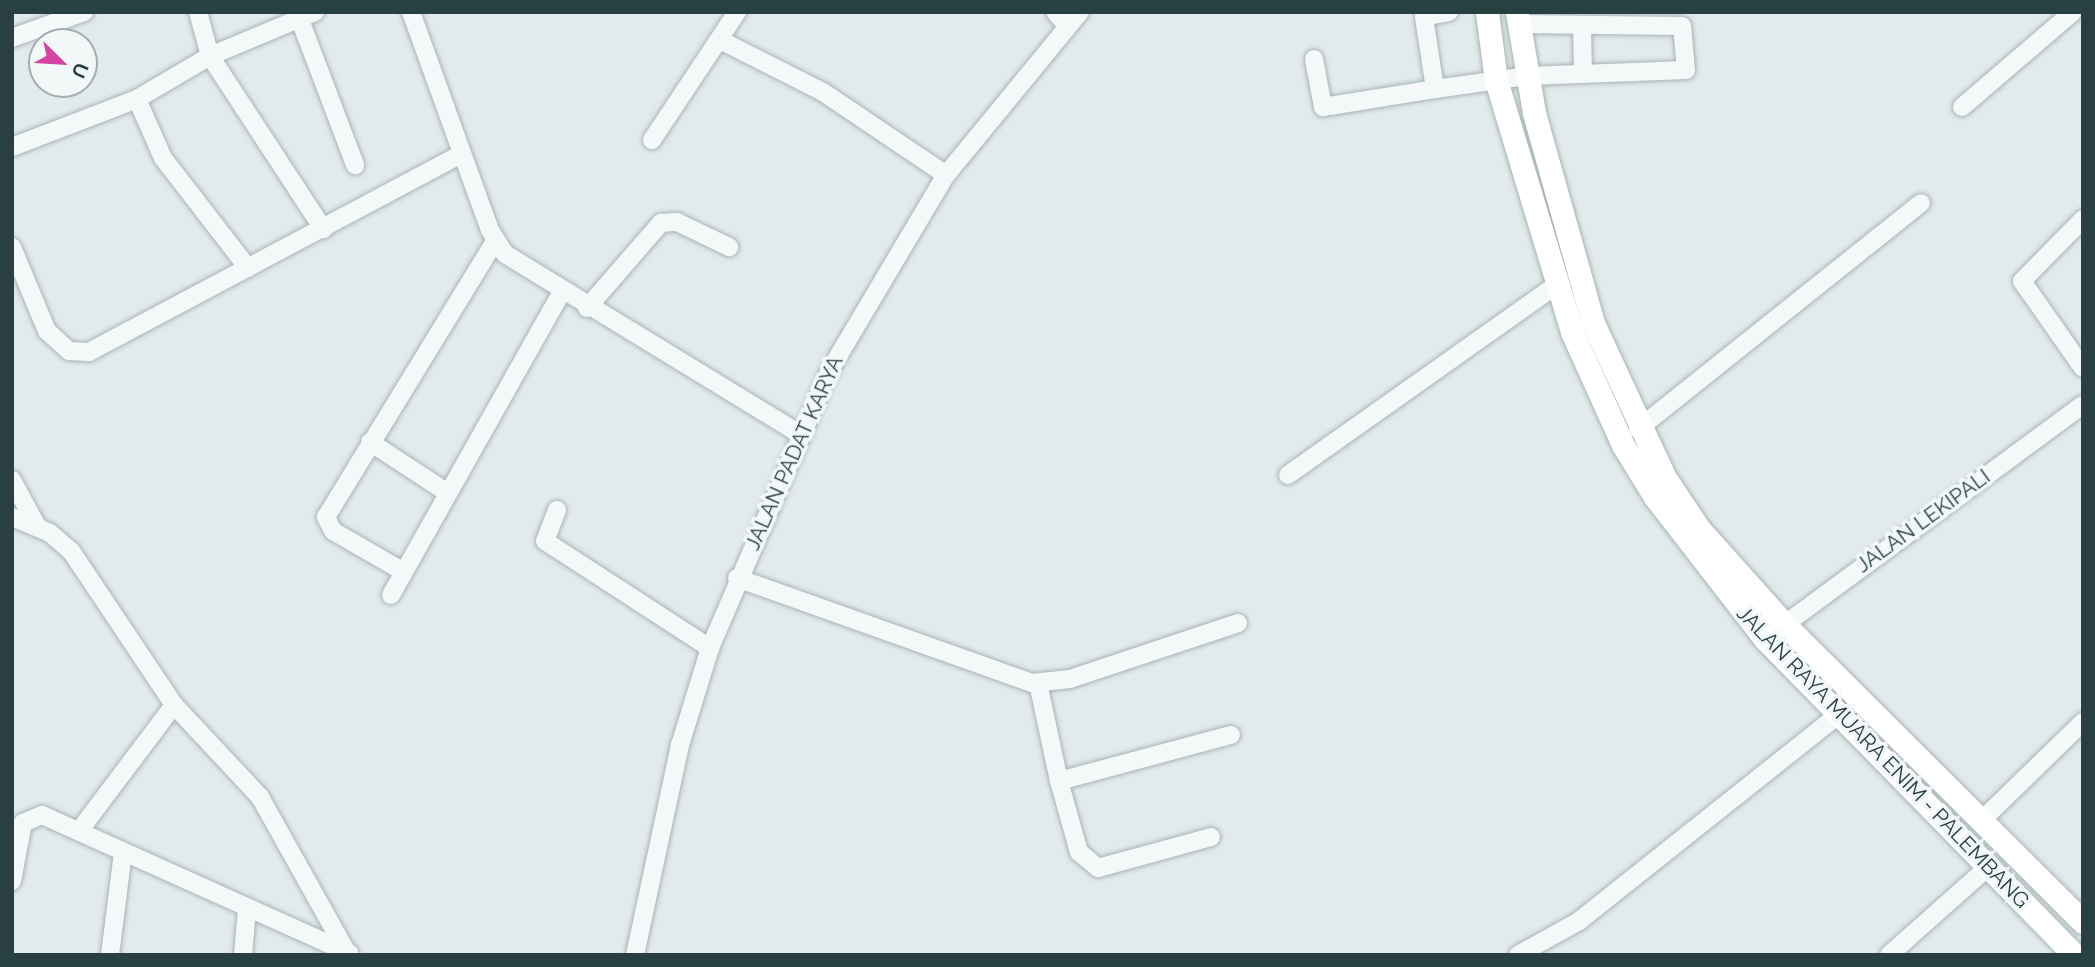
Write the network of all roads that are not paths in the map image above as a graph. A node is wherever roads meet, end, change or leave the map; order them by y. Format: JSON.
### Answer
{"nodes":[{"id":1,"x":84,"y":12,"type":"edge"},
{"id":2,"x":198,"y":12,"type":"edge"},
{"id":3,"x":411,"y":12,"type":"edge"},
{"id":4,"x":737,"y":12,"type":"edge"},
{"id":5,"x":1080,"y":12,"type":"edge"},
{"id":6,"x":1449,"y":12,"type":"edge"},
{"id":7,"x":1487,"y":12,"type":"edge"},
{"id":8,"x":2073,"y":12,"type":"edge"},
{"id":9,"x":304,"y":15,"type":"edge"},
{"id":10,"x":1518,"y":18,"type":"edge"},
{"id":11,"x":1061,"y":19,"type":"edge"},
{"id":12,"x":1582,"y":25,"type":"junction"},
{"id":13,"x":12,"y":38,"type":"edge"},
{"id":14,"x":722,"y":41,"type":"junction"},
{"id":15,"x":210,"y":56,"type":"junction"},
{"id":16,"x":1314,"y":59,"type":"dead end"},
{"id":17,"x":1583,"y":74,"type":"junction"},
{"id":18,"x":1528,"y":76,"type":"junction"},
{"id":19,"x":1496,"y":80,"type":"junction"},
{"id":20,"x":1435,"y":89,"type":"junction"},
{"id":21,"x":137,"y":99,"type":"junction"},
{"id":22,"x":1962,"y":107,"type":"dead end"},
{"id":23,"x":652,"y":140,"type":"dead end"},
{"id":24,"x":12,"y":147,"type":"edge"},
{"id":25,"x":462,"y":154,"type":"junction"},
{"id":26,"x":355,"y":165,"type":"dead end"},
{"id":27,"x":946,"y":175,"type":"junction"},
{"id":28,"x":1921,"y":203,"type":"dead end"},
{"id":29,"x":2083,"y":219,"type":"edge"},
{"id":30,"x":323,"y":229,"type":"junction"},
{"id":31,"x":495,"y":241,"type":"junction"},
{"id":32,"x":12,"y":247,"type":"edge"},
{"id":33,"x":729,"y":247,"type":"dead end"},
{"id":34,"x":248,"y":268,"type":"junction"},
{"id":35,"x":1556,"y":285,"type":"junction"},
{"id":36,"x":30,"y":290,"type":"junction"},
{"id":37,"x":561,"y":293,"type":"junction"},
{"id":38,"x":12,"y":295,"type":"edge"},
{"id":39,"x":587,"y":309,"type":"junction"},
{"id":40,"x":2083,"y":368,"type":"edge"},
{"id":41,"x":2083,"y":405,"type":"edge"},
{"id":42,"x":1638,"y":429,"type":"junction"},
{"id":43,"x":802,"y":435,"type":"junction"},
{"id":44,"x":370,"y":442,"type":"junction"},
{"id":45,"x":1287,"y":475,"type":"dead end"},
{"id":46,"x":12,"y":480,"type":"edge"},
{"id":47,"x":449,"y":493,"type":"junction"},
{"id":48,"x":557,"y":510,"type":"dead end"},
{"id":49,"x":12,"y":517,"type":"edge"},
{"id":50,"x":37,"y":526,"type":"junction"},
{"id":51,"x":404,"y":572,"type":"junction"},
{"id":52,"x":737,"y":578,"type":"junction"},
{"id":53,"x":391,"y":595,"type":"dead end"},
{"id":54,"x":1238,"y":623,"type":"dead end"},
{"id":55,"x":1784,"y":624,"type":"junction"},
{"id":56,"x":1766,"y":640,"type":"junction"},
{"id":57,"x":710,"y":648,"type":"junction"},
{"id":58,"x":1038,"y":683,"type":"junction"},
{"id":59,"x":174,"y":705,"type":"junction"},
{"id":60,"x":1838,"y":715,"type":"junction"},
{"id":61,"x":2083,"y":723,"type":"edge"},
{"id":62,"x":1231,"y":735,"type":"dead end"},
{"id":63,"x":1059,"y":781,"type":"junction"},
{"id":64,"x":1980,"y":821,"type":"junction"},
{"id":65,"x":79,"y":831,"type":"junction"},
{"id":66,"x":1211,"y":838,"type":"dead end"},
{"id":67,"x":123,"y":852,"type":"junction"},
{"id":68,"x":1989,"y":867,"type":"junction"},
{"id":69,"x":12,"y":881,"type":"edge"},
{"id":70,"x":247,"y":909,"type":"junction"},
{"id":71,"x":2083,"y":922,"type":"edge"},
{"id":72,"x":349,"y":953,"type":"edge"},
{"id":73,"x":110,"y":955,"type":"edge"},
{"id":74,"x":243,"y":955,"type":"edge"},
{"id":75,"x":635,"y":955,"type":"edge"},
{"id":76,"x":1518,"y":955,"type":"edge"},
{"id":77,"x":1889,"y":955,"type":"edge"},
{"id":78,"x":2074,"y":955,"type":"edge"}],
"edges":[{"from":1,"to":13,"type":"street"},
{"from":2,"to":15,"type":"street"},
{"from":3,"to":25,"type":"street"},
{"from":4,"to":14,"type":"street"},
{"from":5,"to":11,"type":"street","name":"JALAN PADAT KARYA"},
{"from":6,"to":20,"type":"street"},
{"from":7,"to":19,"type":"main road","name":"JALAN RAYA MUARA ENIM - PALEMBANG"},
{"from":8,"to":22,"type":"street"},
{"from":9,"to":15,"type":"street"},
{"from":9,"to":26,"type":"street"},
{"from":10,"to":12,"type":"street"},
{"from":10,"to":18,"type":"main road","name":"JALAN RAYA MUARA ENIM - PALEMBANG"},
{"from":11,"to":27,"type":"street","name":"JALAN PADAT KARYA"},
{"from":12,"to":17,"type":"street"},
{"from":12,"to":17,"type":"street"},
{"from":14,"to":23,"type":"street"},
{"from":14,"to":27,"type":"street"},
{"from":15,"to":21,"type":"street"},
{"from":15,"to":30,"type":"street"},
{"from":16,"to":20,"type":"street"},
{"from":17,"to":18,"type":"street"},
{"from":18,"to":19,"type":"street"},
{"from":18,"to":42,"type":"main road","name":"JALAN RAYA MUARA ENIM - PALEMBANG"},
{"from":19,"to":20,"type":"street"},
{"from":19,"to":35,"type":"main road","name":"JALAN RAYA MUARA ENIM - PALEMBANG"},
{"from":21,"to":24,"type":"street"},
{"from":21,"to":34,"type":"street"},
{"from":25,"to":30,"type":"street"},
{"from":25,"to":31,"type":"street"},
{"from":27,"to":43,"type":"street","name":"JALAN PADAT KARYA"},
{"from":28,"to":42,"type":"street"},
{"from":29,"to":40,"type":"street"},
{"from":30,"to":34,"type":"street"},
{"from":31,"to":37,"type":"street"},
{"from":31,"to":44,"type":"street"},
{"from":32,"to":36,"type":"street"},
{"from":33,"to":39,"type":"street"},
{"from":34,"to":36,"type":"street"},
{"from":35,"to":45,"type":"street"},
{"from":35,"to":56,"type":"main road","name":"JALAN RAYA MUARA ENIM - PALEMBANG"},
{"from":36,"to":38,"type":"street"},
{"from":37,"to":39,"type":"street"},
{"from":37,"to":47,"type":"street"},
{"from":39,"to":43,"type":"street"},
{"from":41,"to":55,"type":"street","name":"JALAN LEKIPALI"},
{"from":42,"to":55,"type":"main road","name":"JALAN RAYA MUARA ENIM - PALEMBANG"},
{"from":43,"to":52,"type":"street","name":"JALAN PADAT KARYA"},
{"from":44,"to":47,"type":"street"},
{"from":44,"to":51,"type":"street"},
{"from":46,"to":50,"type":"street"},
{"from":47,"to":51,"type":"street"},
{"from":48,"to":57,"type":"street"},
{"from":49,"to":50,"type":"street"},
{"from":50,"to":59,"type":"street"},
{"from":51,"to":53,"type":"street"},
{"from":52,"to":57,"type":"street","name":"JALAN PADAT KARYA"},
{"from":52,"to":58,"type":"street"},
{"from":54,"to":58,"type":"street"},
{"from":55,"to":56,"type":"street","name":"JALAN LEKIPALI"},
{"from":55,"to":64,"type":"main road","name":"JALAN RAYA MUARA ENIM - PALEMBANG"},
{"from":56,"to":60,"type":"main road","name":"JALAN RAYA MUARA ENIM - PALEMBANG"},
{"from":57,"to":75,"type":"street","name":"JALAN PADAT KARYA"},
{"from":58,"to":63,"type":"street"},
{"from":59,"to":65,"type":"street"},
{"from":59,"to":72,"type":"street"},
{"from":60,"to":68,"type":"main road","name":"JALAN RAYA MUARA ENIM - PALEMBANG"},
{"from":60,"to":76,"type":"street"},
{"from":61,"to":64,"type":"street"},
{"from":62,"to":63,"type":"street"},
{"from":63,"to":66,"type":"street"},
{"from":64,"to":71,"type":"main road","name":"JALAN RAYA MUARA ENIM - PALEMBANG"},
{"from":65,"to":67,"type":"street"},
{"from":65,"to":69,"type":"street"},
{"from":67,"to":70,"type":"street"},
{"from":67,"to":73,"type":"street"},
{"from":68,"to":77,"type":"street"},
{"from":68,"to":78,"type":"main road","name":"JALAN RAYA MUARA ENIM - PALEMBANG"},
{"from":70,"to":72,"type":"street"},
{"from":70,"to":74,"type":"street"}]}
